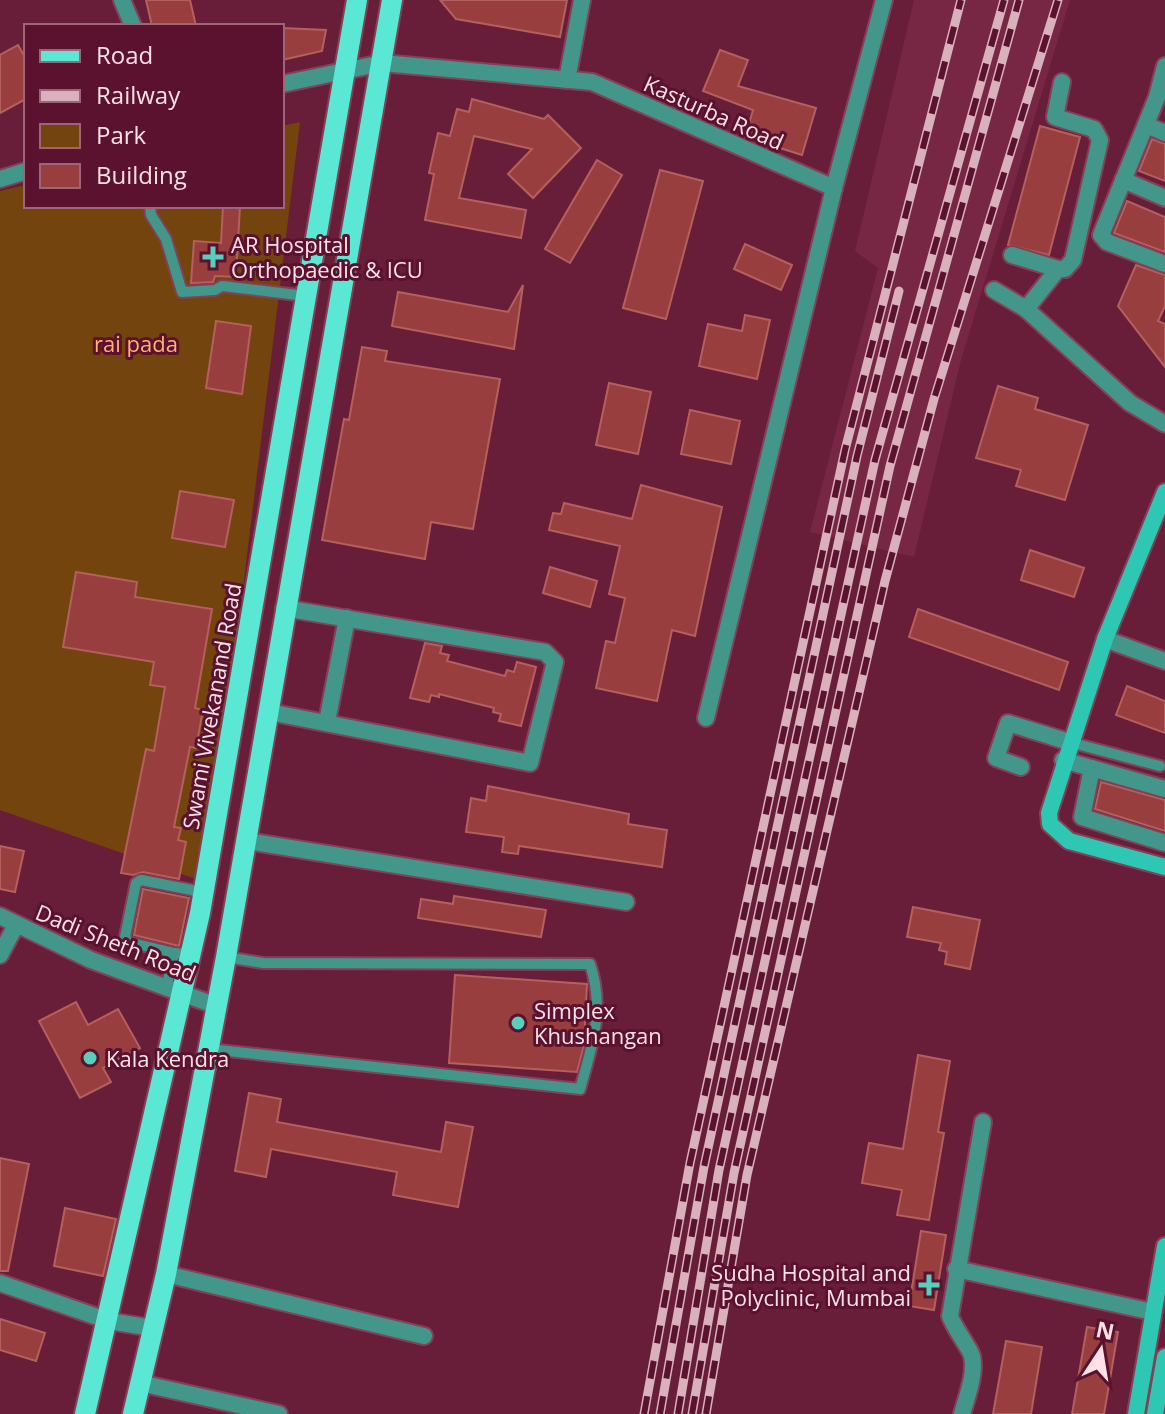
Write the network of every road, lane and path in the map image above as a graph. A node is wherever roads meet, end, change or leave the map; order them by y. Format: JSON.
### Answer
{"nodes":[{"id":1,"x":122,"y":0,"type":"edge"},
{"id":2,"x":357,"y":0,"type":"edge"},
{"id":3,"x":392,"y":0,"type":"edge"},
{"id":4,"x":582,"y":0,"type":"edge"},
{"id":5,"x":884,"y":0,"type":"edge"},
{"id":6,"x":132,"y":24,"type":"edge"},
{"id":7,"x":382,"y":63,"type":"junction"},
{"id":8,"x":1165,"y":66,"type":"edge"},
{"id":9,"x":346,"y":69,"type":"junction"},
{"id":10,"x":567,"y":80,"type":"junction"},
{"id":11,"x":1062,"y":82,"type":"dead end"},
{"id":12,"x":284,"y":84,"type":"edge"},
{"id":13,"x":1146,"y":125,"type":"junction"},
{"id":14,"x":1165,"y":133,"type":"edge"},
{"id":15,"x":24,"y":172,"type":"edge"},
{"id":16,"x":0,"y":179,"type":"edge"},
{"id":17,"x":1123,"y":180,"type":"junction"},
{"id":18,"x":834,"y":188,"type":"junction"},
{"id":19,"x":1165,"y":198,"type":"edge"},
{"id":20,"x":150,"y":208,"type":"edge"},
{"id":21,"x":1012,"y":255,"type":"dead end"},
{"id":22,"x":1165,"y":264,"type":"edge"},
{"id":23,"x":1058,"y":269,"type":"junction"},
{"id":24,"x":994,"y":290,"type":"dead end"},
{"id":25,"x":306,"y":296,"type":"junction"},
{"id":26,"x":1026,"y":309,"type":"junction"},
{"id":27,"x":1165,"y":424,"type":"edge"},
{"id":28,"x":1165,"y":492,"type":"edge"},
{"id":29,"x":284,"y":608,"type":"junction"},
{"id":30,"x":347,"y":618,"type":"junction"},
{"id":31,"x":1105,"y":639,"type":"junction"},
{"id":32,"x":1165,"y":661,"type":"edge"},
{"id":33,"x":269,"y":712,"type":"junction"},
{"id":34,"x":706,"y":718,"type":"dead end"},
{"id":35,"x":327,"y":722,"type":"junction"},
{"id":36,"x":1069,"y":742,"type":"junction"},
{"id":37,"x":1063,"y":760,"type":"junction"},
{"id":38,"x":1160,"y":766,"type":"dead end"},
{"id":39,"x":1021,"y":767,"type":"dead end"},
{"id":40,"x":1092,"y":768,"type":"junction"},
{"id":41,"x":1165,"y":789,"type":"edge"},
{"id":42,"x":247,"y":841,"type":"junction"},
{"id":43,"x":1165,"y":843,"type":"edge"},
{"id":44,"x":1165,"y":867,"type":"edge"},
{"id":45,"x":626,"y":902,"type":"dead end"},
{"id":46,"x":200,"y":903,"type":"junction"},
{"id":47,"x":0,"y":916,"type":"edge"},
{"id":48,"x":16,"y":925,"type":"junction"},
{"id":49,"x":174,"y":953,"type":"junction"},
{"id":50,"x":0,"y":955,"type":"edge"},
{"id":51,"x":226,"y":957,"type":"junction"},
{"id":52,"x":175,"y":992,"type":"junction"},
{"id":53,"x":217,"y":1006,"type":"junction"},
{"id":54,"x":209,"y":1049,"type":"junction"},
{"id":55,"x":983,"y":1122,"type":"dead end"},
{"id":56,"x":1165,"y":1246,"type":"edge"},
{"id":57,"x":956,"y":1269,"type":"junction"},
{"id":58,"x":166,"y":1274,"type":"junction"},
{"id":59,"x":0,"y":1283,"type":"edge"},
{"id":60,"x":109,"y":1321,"type":"junction"},
{"id":61,"x":1157,"y":1321,"type":"edge"},
{"id":62,"x":152,"y":1328,"type":"junction"},
{"id":63,"x":424,"y":1336,"type":"dead end"},
{"id":64,"x":1165,"y":1357,"type":"edge"},
{"id":65,"x":140,"y":1383,"type":"junction"},
{"id":66,"x":1145,"y":1413,"type":"edge"},
{"id":67,"x":85,"y":1414,"type":"edge"},
{"id":68,"x":133,"y":1414,"type":"edge"},
{"id":69,"x":279,"y":1414,"type":"edge"},
{"id":70,"x":962,"y":1414,"type":"edge"}],
"edges":[{"from":1,"to":6,"type":"street"},
{"from":2,"to":9,"type":"main road","name":"Swami Vivekanand Road"},
{"from":3,"to":7,"type":"main road"},
{"from":4,"to":10,"type":"street"},
{"from":5,"to":18,"type":"street"},
{"from":7,"to":9,"type":"street","name":"Kasturba Road"},
{"from":7,"to":10,"type":"street","name":"Kasturba Road"},
{"from":7,"to":29,"type":"main road"},
{"from":8,"to":13,"type":"street"},
{"from":9,"to":12,"type":"street","name":"Kasturba Road"},
{"from":9,"to":25,"type":"main road","name":"Swami Vivekanand Road"},
{"from":10,"to":18,"type":"street","name":"Kasturba Road"},
{"from":11,"to":23,"type":"street"},
{"from":13,"to":14,"type":"street"},
{"from":13,"to":17,"type":"street"},
{"from":15,"to":16,"type":"street"},
{"from":17,"to":19,"type":"street"},
{"from":17,"to":22,"type":"street"},
{"from":18,"to":34,"type":"street"},
{"from":20,"to":25,"type":"lane"},
{"from":21,"to":23,"type":"street"},
{"from":23,"to":26,"type":"street"},
{"from":24,"to":26,"type":"street"},
{"from":25,"to":46,"type":"main road","name":"Swami Vivekanand Road"},
{"from":26,"to":27,"type":"street"},
{"from":28,"to":31,"type":"street"},
{"from":29,"to":30,"type":"street"},
{"from":29,"to":33,"type":"main road"},
{"from":30,"to":35,"type":"street"},
{"from":30,"to":35,"type":"street"},
{"from":31,"to":32,"type":"street"},
{"from":31,"to":36,"type":"street"},
{"from":33,"to":35,"type":"street"},
{"from":33,"to":42,"type":"main road"},
{"from":36,"to":37,"type":"street"},
{"from":36,"to":38,"type":"lane"},
{"from":36,"to":39,"type":"street"},
{"from":37,"to":40,"type":"street"},
{"from":37,"to":44,"type":"street"},
{"from":40,"to":41,"type":"street"},
{"from":40,"to":43,"type":"street"},
{"from":42,"to":45,"type":"street"},
{"from":42,"to":51,"type":"main road"},
{"from":46,"to":49,"type":"lane"},
{"from":46,"to":49,"type":"lane"},
{"from":46,"to":52,"type":"main road","name":"Swami Vivekanand Road"},
{"from":47,"to":48,"type":"street","name":"Dadi Sheth Road"},
{"from":48,"to":50,"type":"street"},
{"from":48,"to":52,"type":"street","name":"Dadi Sheth Road"},
{"from":49,"to":52,"type":"lane"},
{"from":51,"to":53,"type":"main road"},
{"from":51,"to":54,"type":"lane"},
{"from":52,"to":53,"type":"street","name":"Dadi Sheth Road"},
{"from":52,"to":60,"type":"main road","name":"Swami Vivekanand Road"},
{"from":53,"to":54,"type":"main road"},
{"from":54,"to":58,"type":"main road"},
{"from":55,"to":57,"type":"street"},
{"from":56,"to":61,"type":"street"},
{"from":57,"to":61,"type":"street"},
{"from":57,"to":70,"type":"street"},
{"from":58,"to":62,"type":"main road"},
{"from":58,"to":63,"type":"street"},
{"from":59,"to":60,"type":"street"},
{"from":60,"to":62,"type":"street"},
{"from":60,"to":67,"type":"main road","name":"Swami Vivekanand Road"},
{"from":61,"to":66,"type":"street"},
{"from":62,"to":65,"type":"main road"},
{"from":64,"to":66,"type":"street"},
{"from":65,"to":68,"type":"main road"},
{"from":65,"to":69,"type":"street"}]}
